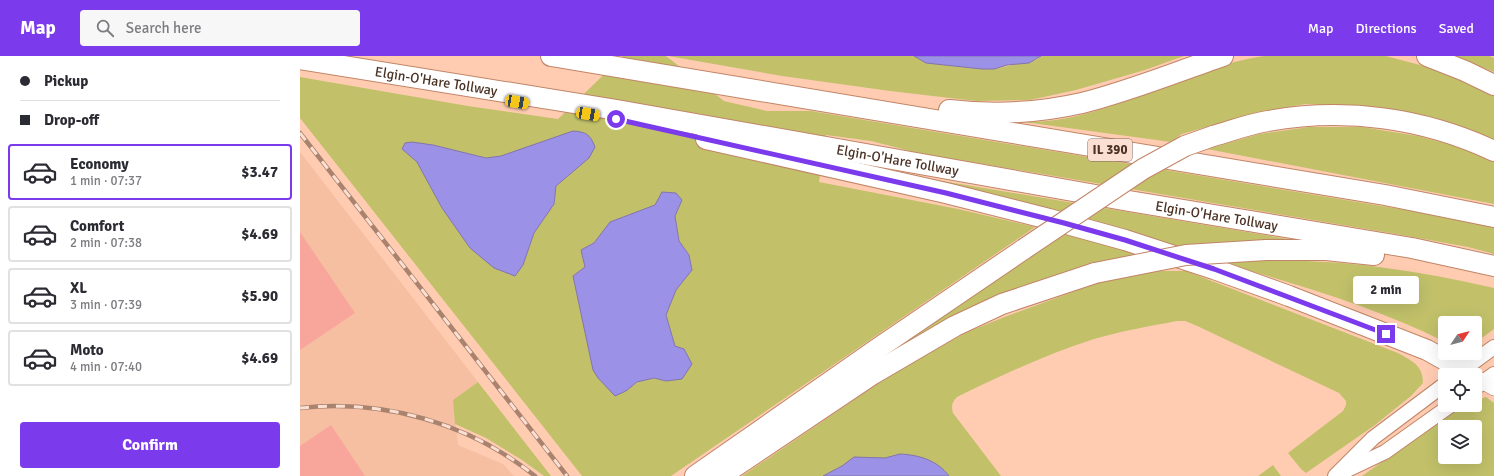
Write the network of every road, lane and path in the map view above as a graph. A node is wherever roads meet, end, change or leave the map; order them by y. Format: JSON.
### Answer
{"nodes":[{"id":1,"x":551,"y":56,"type":"edge"},
{"id":2,"x":1222,"y":56,"type":"edge"},
{"id":3,"x":1426,"y":56,"type":"edge"},
{"id":4,"x":300,"y":59,"type":"edge"},
{"id":5,"x":1494,"y":85,"type":"edge"},
{"id":6,"x":770,"y":92,"type":"junction"},
{"id":7,"x":1494,"y":151,"type":"edge"},
{"id":8,"x":822,"y":156,"type":"junction"},
{"id":9,"x":1494,"y":217,"type":"edge"},
{"id":10,"x":1494,"y":266,"type":"edge"},
{"id":11,"x":1494,"y":277,"type":"edge"},
{"id":12,"x":1494,"y":346,"type":"edge"},
{"id":13,"x":1458,"y":368,"type":"edge"},
{"id":14,"x":1482,"y":368,"type":"edge"},
{"id":15,"x":1438,"y":389,"type":"edge"},
{"id":16,"x":1441,"y":412,"type":"edge"},
{"id":17,"x":695,"y":476,"type":"edge"},
{"id":18,"x":721,"y":476,"type":"edge"},
{"id":19,"x":1336,"y":476,"type":"edge"}],
"edges":[{"from":1,"to":6,"type":"highway","number":"IL 390"},
{"from":2,"to":6,"type":"highway"},
{"from":3,"to":5,"type":"highway"},
{"from":4,"to":8,"type":"highway","name":"Elgin-O'Hare Tollway"},
{"from":6,"to":9,"type":"highway","number":"IL 390"},
{"from":7,"to":17,"type":"highway","bridge":true},
{"from":8,"to":10,"type":"highway","name":"Elgin-O'Hare Tollway"},
{"from":8,"to":13,"type":"highway"},
{"from":11,"to":18,"type":"highway","bridge":true},
{"from":12,"to":14,"type":"street"},
{"from":15,"to":19,"type":"street"},
{"from":16,"to":19,"type":"street"}]}
